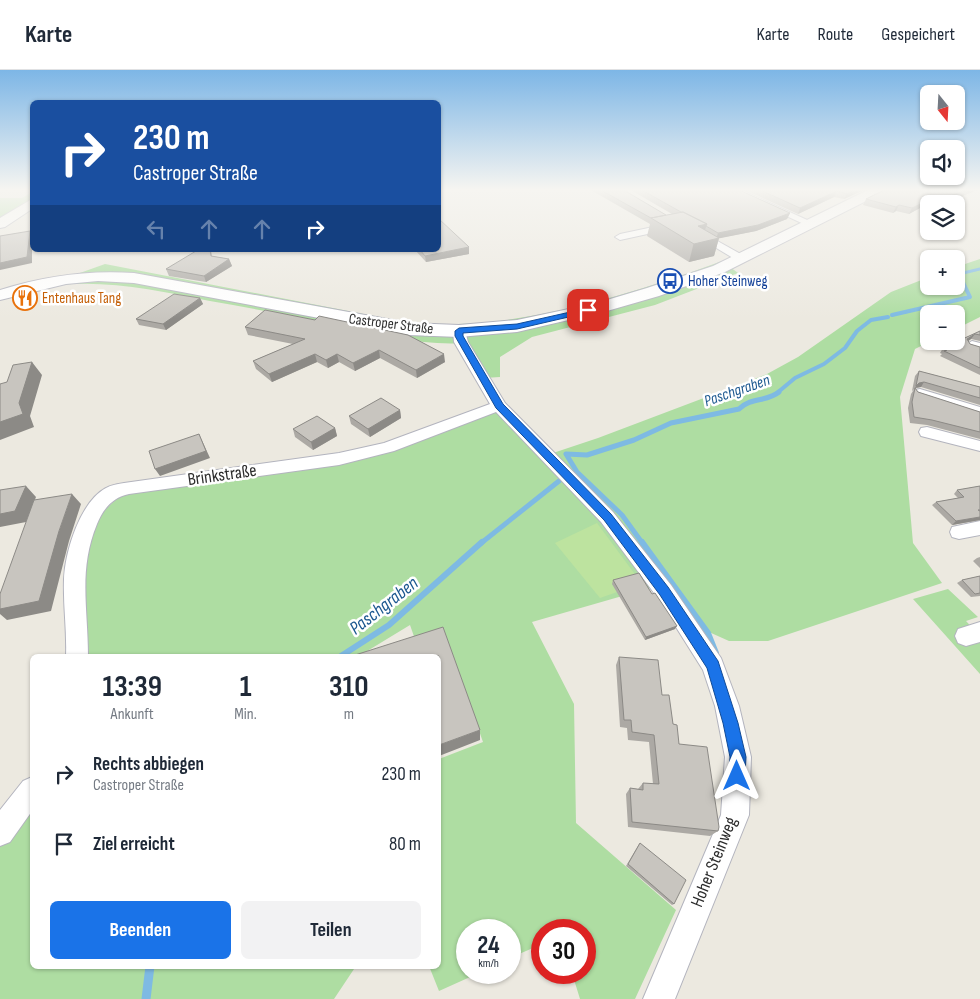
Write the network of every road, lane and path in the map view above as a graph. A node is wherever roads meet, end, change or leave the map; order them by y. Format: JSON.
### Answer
{"nodes":[{"id":1,"x":647,"y":232,"type":"edge"},
{"id":2,"x":695,"y":232,"type":"edge"},
{"id":3,"x":795,"y":232,"type":"edge"},
{"id":4,"x":620,"y":237,"type":"dead end"},
{"id":5,"x":742,"y":259,"type":"junction"},
{"id":6,"x":0,"y":295,"type":"edge"},
{"id":7,"x":459,"y":331,"type":"junction"},
{"id":8,"x":920,"y":393,"type":"edge"},
{"id":9,"x":499,"y":406,"type":"junction"},
{"id":10,"x":980,"y":412,"type":"edge"},
{"id":11,"x":927,"y":432,"type":"dead end"},
{"id":12,"x":980,"y":446,"type":"edge"},
{"id":13,"x":980,"y":528,"type":"edge"},
{"id":14,"x":959,"y":532,"type":"dead end"},
{"id":15,"x":77,"y":654,"type":"edge"},
{"id":16,"x":30,"y":793,"type":"edge"},
{"id":17,"x":0,"y":832,"type":"edge"},
{"id":18,"x":658,"y":999,"type":"edge"}],
"edges":[{"from":1,"to":4,"type":"street"},
{"from":2,"to":5,"type":"street"},
{"from":3,"to":5,"type":"main road","name":"Castroper Straße"},
{"from":5,"to":7,"type":"main road","name":"Castroper Straße"},
{"from":6,"to":7,"type":"main road","name":"Castroper Straße"},
{"from":7,"to":9,"type":"street","name":"Hoher Steinweg"},
{"from":8,"to":10,"type":"street"},
{"from":9,"to":15,"type":"street","name":"Brinkstraße"},
{"from":9,"to":18,"type":"street","name":"Hoher Steinweg"},
{"from":11,"to":12,"type":"street"},
{"from":13,"to":14,"type":"street"},
{"from":16,"to":17,"type":"street"}]}
